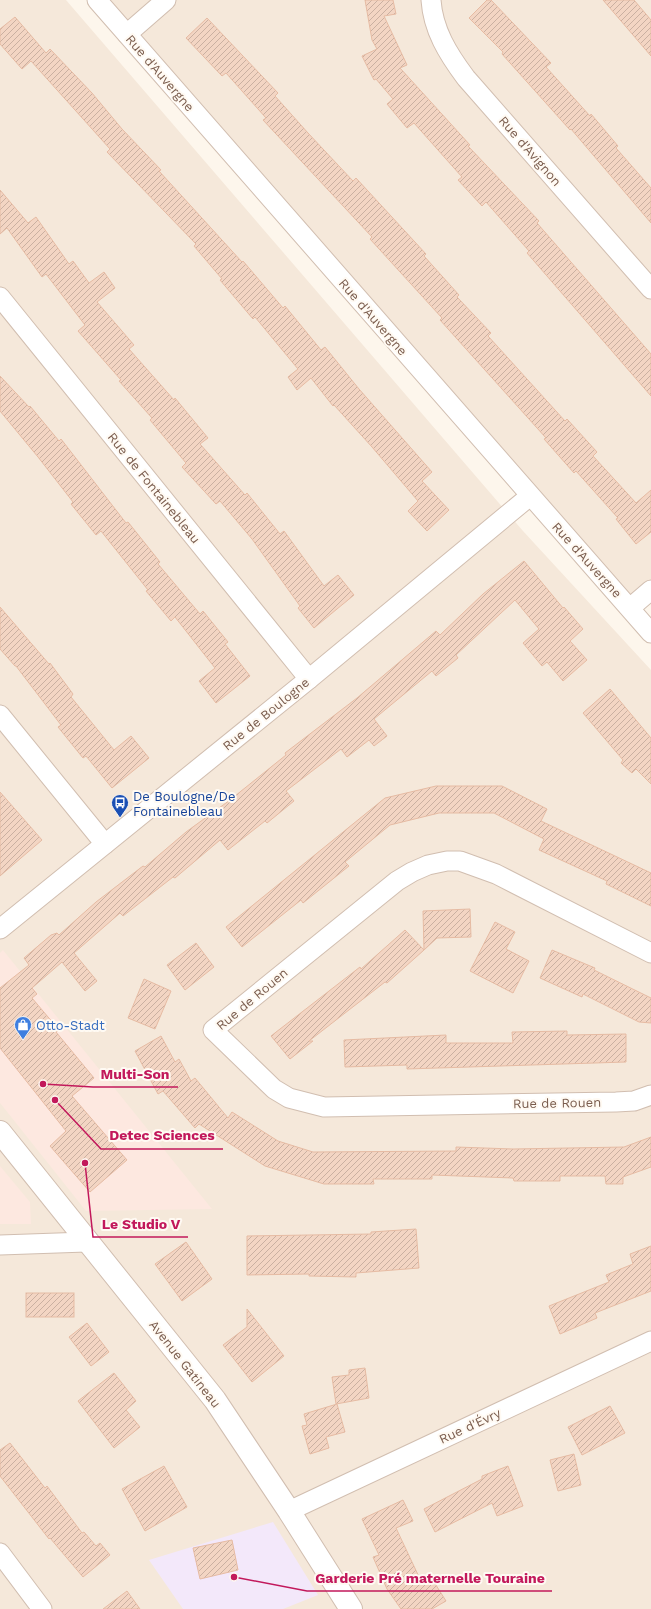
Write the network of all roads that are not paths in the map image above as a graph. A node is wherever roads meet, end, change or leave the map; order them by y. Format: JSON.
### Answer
{"nodes":[{"id":1,"x":97,"y":0,"type":"edge"},
{"id":2,"x":166,"y":0,"type":"edge"},
{"id":3,"x":431,"y":0,"type":"edge"},
{"id":4,"x":127,"y":34,"type":"junction"},
{"id":5,"x":651,"y":289,"type":"edge"},
{"id":6,"x":0,"y":297,"type":"edge"},
{"id":7,"x":530,"y":496,"type":"junction"},
{"id":8,"x":651,"y":590,"type":"edge"},
{"id":9,"x":630,"y":608,"type":"junction"},
{"id":10,"x":651,"y":632,"type":"edge"},
{"id":11,"x":309,"y":679,"type":"junction"},
{"id":12,"x":0,"y":715,"type":"edge"},
{"id":13,"x":105,"y":844,"type":"junction"},
{"id":14,"x":0,"y":929,"type":"edge"},
{"id":15,"x":651,"y":953,"type":"edge"},
{"id":16,"x":651,"y":1094,"type":"edge"},
{"id":17,"x":0,"y":1132,"type":"edge"},
{"id":18,"x":86,"y":1242,"type":"junction"},
{"id":19,"x":0,"y":1245,"type":"edge"},
{"id":20,"x":651,"y":1341,"type":"edge"},
{"id":21,"x":289,"y":1510,"type":"junction"},
{"id":22,"x":0,"y":1552,"type":"edge"},
{"id":23,"x":42,"y":1609,"type":"edge"},
{"id":24,"x":351,"y":1609,"type":"edge"}],
"edges":[{"from":1,"to":4,"type":"street","name":"Rue d'Auvergne"},
{"from":2,"to":4,"type":"street"},
{"from":3,"to":5,"type":"street","name":"Rue d'Avignon"},
{"from":4,"to":7,"type":"street","name":"Rue d'Auvergne"},
{"from":6,"to":11,"type":"street","name":"Rue de Fontainebleau"},
{"from":7,"to":9,"type":"street","name":"Rue d'Auvergne"},
{"from":7,"to":11,"type":"street","name":"Rue de Boulogne"},
{"from":8,"to":9,"type":"street"},
{"from":9,"to":10,"type":"street","name":"Rue d'Auvergne"},
{"from":11,"to":13,"type":"street","name":"Rue de Boulogne"},
{"from":12,"to":13,"type":"street"},
{"from":13,"to":14,"type":"street","name":"Rue de Boulogne"},
{"from":15,"to":16,"type":"street","name":"Rue de Rouen"},
{"from":17,"to":18,"type":"street","name":"Avenue Gatineau"},
{"from":18,"to":19,"type":"street"},
{"from":18,"to":21,"type":"street","name":"Avenue Gatineau"},
{"from":20,"to":21,"type":"street","name":"Rue d'Évry"},
{"from":21,"to":24,"type":"street","name":"Avenue Gatineau"},
{"from":22,"to":23,"type":"street"}]}
